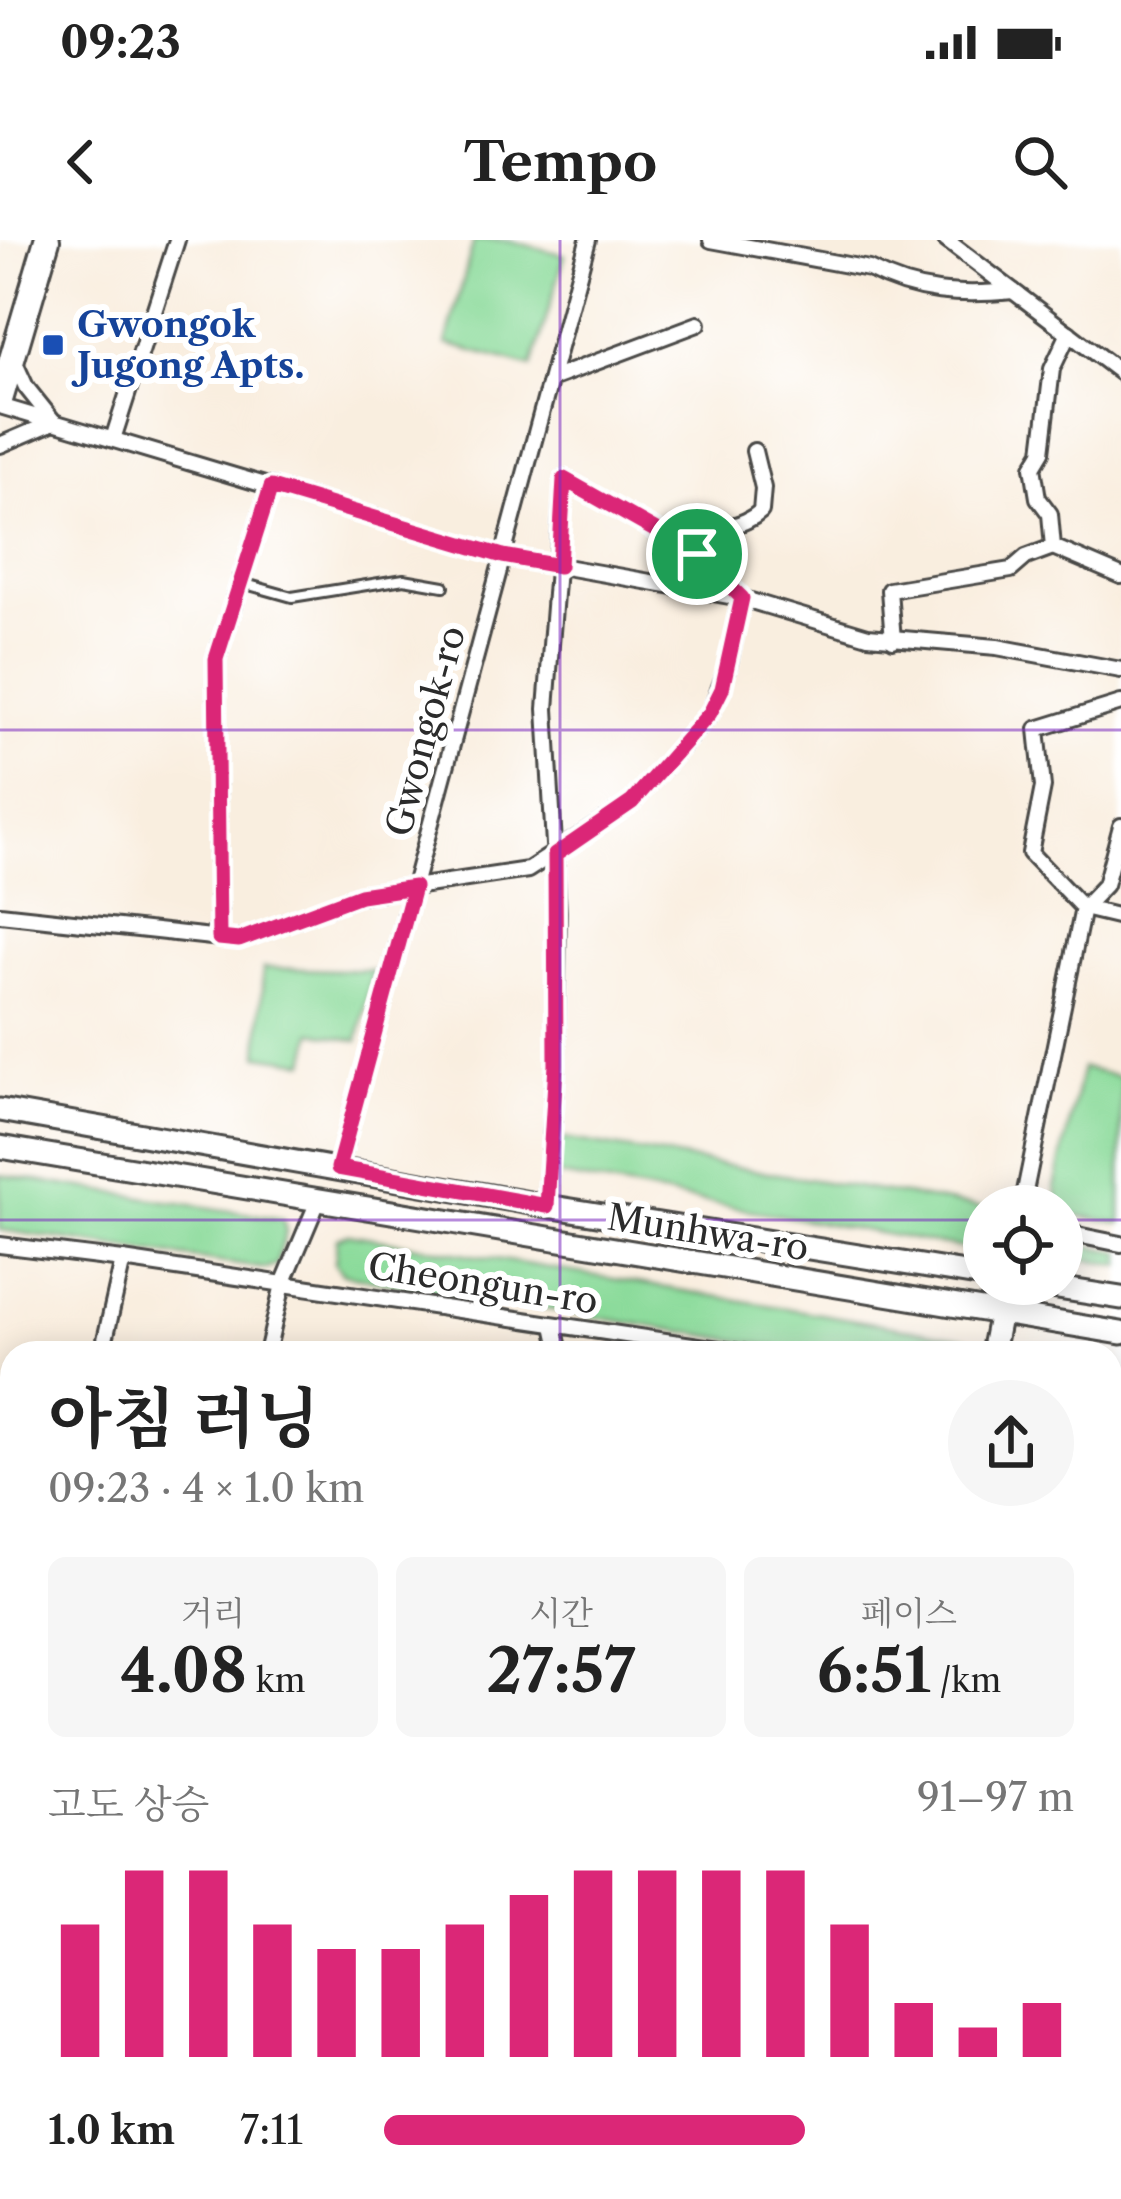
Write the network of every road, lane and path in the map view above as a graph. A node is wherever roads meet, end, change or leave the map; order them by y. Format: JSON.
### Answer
{"nodes":[{"id":1,"x":47,"y":240,"type":"edge"},
{"id":2,"x":177,"y":240,"type":"edge"},
{"id":3,"x":588,"y":240,"type":"edge"},
{"id":4,"x":711,"y":240,"type":"edge"},
{"id":5,"x":946,"y":240,"type":"edge"},
{"id":6,"x":1013,"y":291,"type":"junction"},
{"id":7,"x":698,"y":324,"type":"dead end"},
{"id":8,"x":1069,"y":333,"type":"junction"},
{"id":9,"x":13,"y":358,"type":"junction"},
{"id":10,"x":1121,"y":373,"type":"edge"},
{"id":11,"x":551,"y":379,"type":"junction"},
{"id":12,"x":0,"y":403,"type":"edge"},
{"id":13,"x":54,"y":422,"type":"junction"},
{"id":14,"x":113,"y":440,"type":"junction"},
{"id":15,"x":0,"y":445,"type":"edge"},
{"id":16,"x":754,"y":451,"type":"dead end"},
{"id":17,"x":271,"y":487,"type":"junction"},
{"id":18,"x":1053,"y":547,"type":"junction"},
{"id":19,"x":697,"y":554,"type":"junction"},
{"id":20,"x":503,"y":556,"type":"junction"},
{"id":21,"x":559,"y":566,"type":"junction"},
{"id":22,"x":1121,"y":576,"type":"edge"},
{"id":23,"x":240,"y":583,"type":"junction"},
{"id":24,"x":444,"y":586,"type":"dead end"},
{"id":25,"x":742,"y":598,"type":"junction"},
{"id":26,"x":893,"y":640,"type":"junction"},
{"id":27,"x":1121,"y":670,"type":"edge"},
{"id":28,"x":1121,"y":703,"type":"edge"},
{"id":29,"x":1121,"y":826,"type":"edge"},
{"id":30,"x":555,"y":855,"type":"junction"},
{"id":31,"x":414,"y":887,"type":"junction"},
{"id":32,"x":1083,"y":908,"type":"junction"},
{"id":33,"x":0,"y":914,"type":"edge"},
{"id":34,"x":1121,"y":917,"type":"edge"},
{"id":35,"x":219,"y":938,"type":"junction"},
{"id":36,"x":0,"y":1110,"type":"edge"},
{"id":37,"x":0,"y":1147,"type":"edge"},
{"id":38,"x":338,"y":1168,"type":"junction"},
{"id":39,"x":1026,"y":1185,"type":"edge"},
{"id":40,"x":318,"y":1201,"type":"junction"},
{"id":41,"x":547,"y":1206,"type":"junction"},
{"id":42,"x":1083,"y":1236,"type":"edge"},
{"id":43,"x":1121,"y":1244,"type":"edge"},
{"id":44,"x":0,"y":1245,"type":"edge"},
{"id":45,"x":123,"y":1260,"type":"junction"},
{"id":46,"x":963,"y":1273,"type":"edge"},
{"id":47,"x":283,"y":1284,"type":"junction"},
{"id":48,"x":1083,"y":1292,"type":"edge"},
{"id":49,"x":1121,"y":1298,"type":"edge"},
{"id":50,"x":1002,"y":1305,"type":"edge"},
{"id":51,"x":1000,"y":1312,"type":"junction"},
{"id":52,"x":554,"y":1325,"type":"junction"},
{"id":53,"x":1121,"y":1333,"type":"edge"},
{"id":54,"x":105,"y":1341,"type":"edge"},
{"id":55,"x":270,"y":1341,"type":"edge"},
{"id":56,"x":557,"y":1341,"type":"edge"},
{"id":57,"x":664,"y":1341,"type":"edge"},
{"id":58,"x":994,"y":1341,"type":"edge"}],
"edges":[{"from":1,"to":9,"type":"main road"},
{"from":2,"to":14,"type":"street"},
{"from":3,"to":11,"type":"street","name":"Gwongok-ro"},
{"from":4,"to":6,"type":"street"},
{"from":5,"to":6,"type":"street"},
{"from":6,"to":8,"type":"street"},
{"from":7,"to":11,"type":"street"},
{"from":8,"to":10,"type":"street"},
{"from":8,"to":18,"type":"street"},
{"from":9,"to":12,"type":"main road"},
{"from":9,"to":13,"type":"street"},
{"from":11,"to":20,"type":"street","name":"Gwongok-ro"},
{"from":12,"to":13,"type":"street"},
{"from":13,"to":14,"type":"street"},
{"from":13,"to":15,"type":"street"},
{"from":14,"to":17,"type":"street"},
{"from":16,"to":19,"type":"street"},
{"from":17,"to":20,"type":"street"},
{"from":17,"to":23,"type":"street"},
{"from":18,"to":22,"type":"street"},
{"from":18,"to":26,"type":"street"},
{"from":19,"to":21,"type":"street"},
{"from":19,"to":25,"type":"street"},
{"from":20,"to":21,"type":"street"},
{"from":20,"to":31,"type":"street","name":"Gwongok-ro"},
{"from":21,"to":25,"type":"street"},
{"from":21,"to":30,"type":"street"},
{"from":23,"to":24,"type":"lane"},
{"from":23,"to":35,"type":"street"},
{"from":25,"to":26,"type":"street"},
{"from":25,"to":30,"type":"street"},
{"from":26,"to":27,"type":"street"},
{"from":28,"to":32,"type":"street"},
{"from":29,"to":32,"type":"street"},
{"from":30,"to":31,"type":"street"},
{"from":30,"to":41,"type":"street"},
{"from":31,"to":35,"type":"street"},
{"from":31,"to":38,"type":"street","name":"Gwongok-ro"},
{"from":32,"to":34,"type":"street"},
{"from":32,"to":39,"type":"street"},
{"from":33,"to":35,"type":"street"},
{"from":36,"to":38,"type":"main road","name":"Munhwa-ro"},
{"from":37,"to":40,"type":"main road","name":"Munhwa-ro"},
{"from":38,"to":41,"type":"main road","name":"Munhwa-ro"},
{"from":40,"to":47,"type":"street"},
{"from":40,"to":51,"type":"main road","name":"Munhwa-ro"},
{"from":41,"to":46,"type":"main road","name":"Munhwa-ro"},
{"from":42,"to":43,"type":"street"},
{"from":44,"to":45,"type":"street","name":"Cheongun-ro"},
{"from":45,"to":47,"type":"street","name":"Cheongun-ro"},
{"from":45,"to":54,"type":"street"},
{"from":47,"to":52,"type":"street","name":"Cheongun-ro"},
{"from":47,"to":55,"type":"street"},
{"from":48,"to":49,"type":"main road"},
{"from":50,"to":51,"type":"street"},
{"from":51,"to":53,"type":"main road","name":"Munhwa-ro"},
{"from":51,"to":58,"type":"main road"},
{"from":52,"to":56,"type":"street"},
{"from":52,"to":57,"type":"street","name":"Cheongun-ro"}]}
